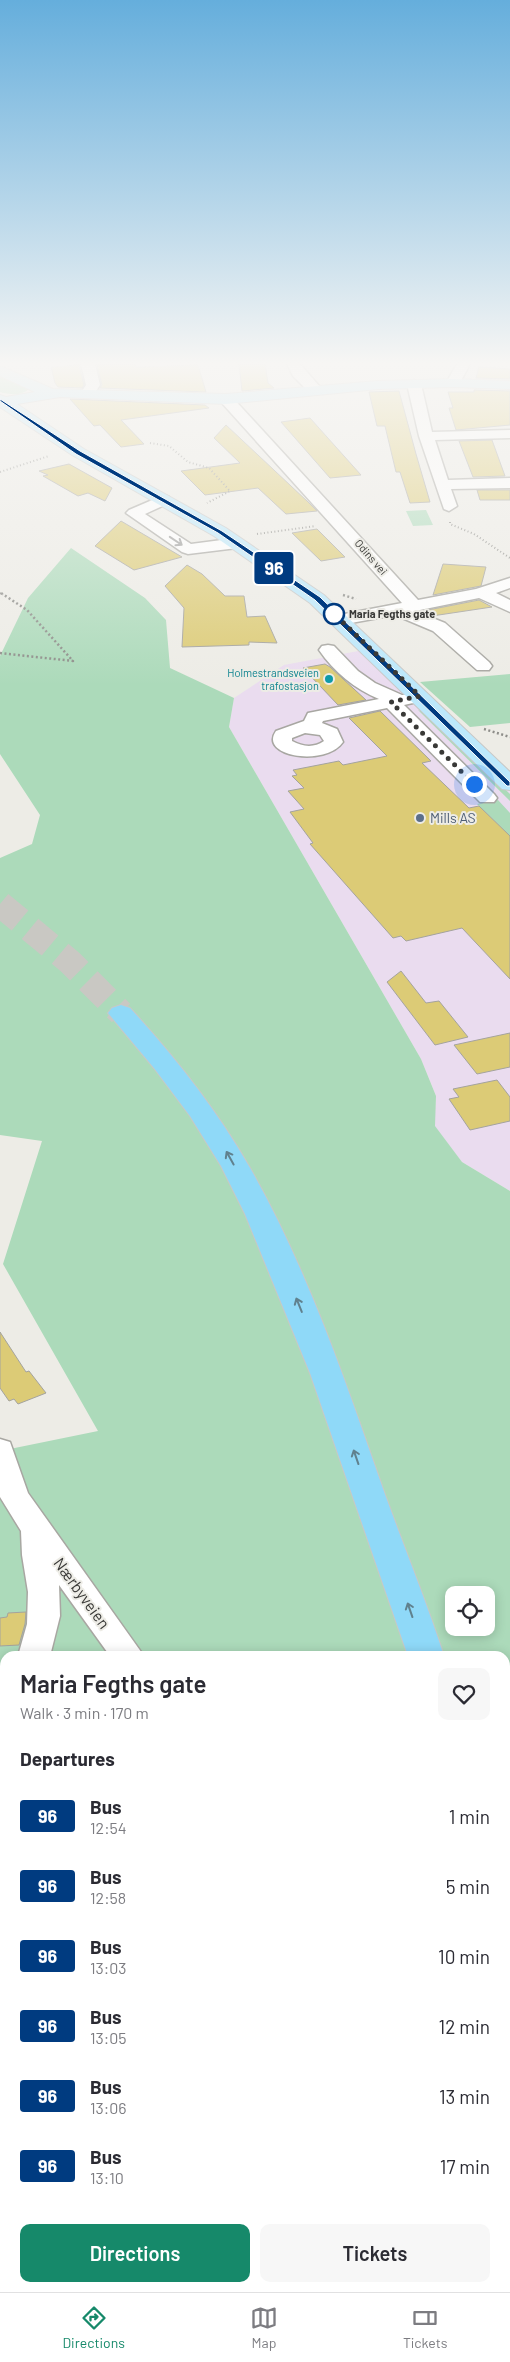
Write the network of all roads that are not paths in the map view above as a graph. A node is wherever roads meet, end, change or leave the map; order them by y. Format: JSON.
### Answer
{"nodes":[{"id":1,"x":112,"y":471,"type":"edge"},
{"id":2,"x":293,"y":471,"type":"edge"},
{"id":3,"x":438,"y":471,"type":"edge"},
{"id":4,"x":510,"y":483,"type":"edge"},
{"id":5,"x":443,"y":485,"type":"junction"},
{"id":6,"x":164,"y":500,"type":"junction"},
{"id":7,"x":449,"y":506,"type":"road end"},
{"id":8,"x":243,"y":539,"type":"junction"},
{"id":9,"x":198,"y":549,"type":"junction"},
{"id":10,"x":215,"y":561,"type":"dead end"},
{"id":11,"x":510,"y":583,"type":"edge"},
{"id":12,"x":480,"y":593,"type":"junction"},
{"id":13,"x":414,"y":606,"type":"junction"},
{"id":14,"x":510,"y":607,"type":"edge"},
{"id":15,"x":396,"y":609,"type":"junction"},
{"id":16,"x":340,"y":620,"type":"junction"},
{"id":17,"x":328,"y":650,"type":"dead end"},
{"id":18,"x":483,"y":666,"type":"dead end"},
{"id":19,"x":404,"y":700,"type":"junction"},
{"id":20,"x":311,"y":727,"type":"dead end"},
{"id":21,"x":510,"y":784,"type":"edge"},
{"id":22,"x":487,"y":798,"type":"dead end"},
{"id":23,"x":121,"y":1013,"type":"tunnel mouth"},
{"id":24,"x":0,"y":1450,"type":"edge"},
{"id":25,"x":36,"y":1530,"type":"junction"},
{"id":26,"x":36,"y":1651,"type":"edge"},
{"id":27,"x":124,"y":1651,"type":"edge"},
{"id":28,"x":424,"y":1651,"type":"edge"}],
"edges":[{"from":1,"to":6,"type":"main road"},
{"from":2,"to":13,"type":"street","name":"Odins vei"},
{"from":3,"to":5,"type":"street"},
{"from":4,"to":5,"type":"street"},
{"from":5,"to":7,"type":"street"},
{"from":6,"to":8,"type":"main road"},
{"from":6,"to":9,"type":"street","one_way":true},
{"from":8,"to":9,"type":"street"},
{"from":8,"to":16,"type":"main road"},
{"from":9,"to":10,"type":"street"},
{"from":11,"to":12,"type":"street"},
{"from":12,"to":13,"type":"street"},
{"from":12,"to":14,"type":"street"},
{"from":13,"to":15,"type":"street"},
{"from":15,"to":16,"type":"street"},
{"from":15,"to":18,"type":"street"},
{"from":16,"to":19,"type":"main road"},
{"from":17,"to":19,"type":"street"},
{"from":19,"to":20,"type":"street"},
{"from":19,"to":21,"type":"main road"},
{"from":19,"to":22,"type":"street"},
{"from":28,"to":23,"type":"highway","one_way":true},
{"from":24,"to":25,"type":"street","name":"Nærbyveien"},
{"from":25,"to":26,"type":"street","name":"Nærbyveien"},
{"from":25,"to":27,"type":"street","name":"Nærbyveien"}]}
